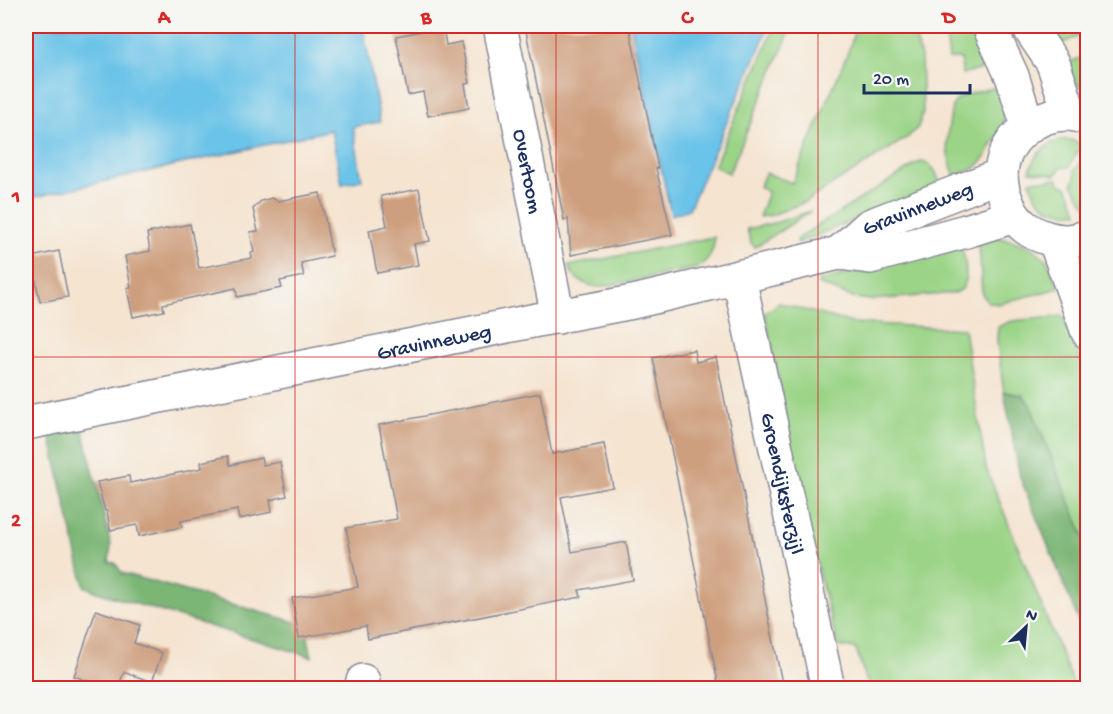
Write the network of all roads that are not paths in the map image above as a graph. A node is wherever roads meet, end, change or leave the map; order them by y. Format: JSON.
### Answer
{"nodes":[{"id":1,"x":500,"y":26,"type":"edge"},
{"id":2,"x":989,"y":26,"type":"edge"},
{"id":3,"x":1028,"y":26,"type":"edge"},
{"id":4,"x":1079,"y":116,"type":"edge"},
{"id":5,"x":1028,"y":126,"type":"junction"},
{"id":6,"x":1001,"y":175,"type":"junction"},
{"id":7,"x":1014,"y":216,"type":"junction"},
{"id":8,"x":1088,"y":236,"type":"edge"},
{"id":9,"x":1055,"y":241,"type":"junction"},
{"id":10,"x":839,"y":254,"type":"junction"},
{"id":11,"x":739,"y":278,"type":"junction"},
{"id":12,"x":558,"y":317,"type":"junction"},
{"id":13,"x":1088,"y":332,"type":"edge"},
{"id":14,"x":26,"y":423,"type":"edge"},
{"id":15,"x":828,"y":688,"type":"edge"}],
"edges":[{"from":1,"to":12,"type":"street","name":"Overtoom"},
{"from":2,"to":5,"type":"street"},
{"from":3,"to":4,"type":"street"},
{"from":4,"to":5,"type":"street"},
{"from":5,"to":6,"type":"street"},
{"from":6,"to":7,"type":"street"},
{"from":6,"to":10,"type":"street","name":"Gravinneweg"},
{"from":7,"to":9,"type":"street"},
{"from":7,"to":10,"type":"street","name":"Gravinneweg"},
{"from":8,"to":9,"type":"street"},
{"from":9,"to":13,"type":"street"},
{"from":10,"to":11,"type":"street","name":"Gravinneweg"},
{"from":11,"to":12,"type":"street","name":"Gravinneweg"},
{"from":11,"to":15,"type":"street","name":"Groendijksterzijl"},
{"from":12,"to":14,"type":"street","name":"Gravinneweg"}]}
